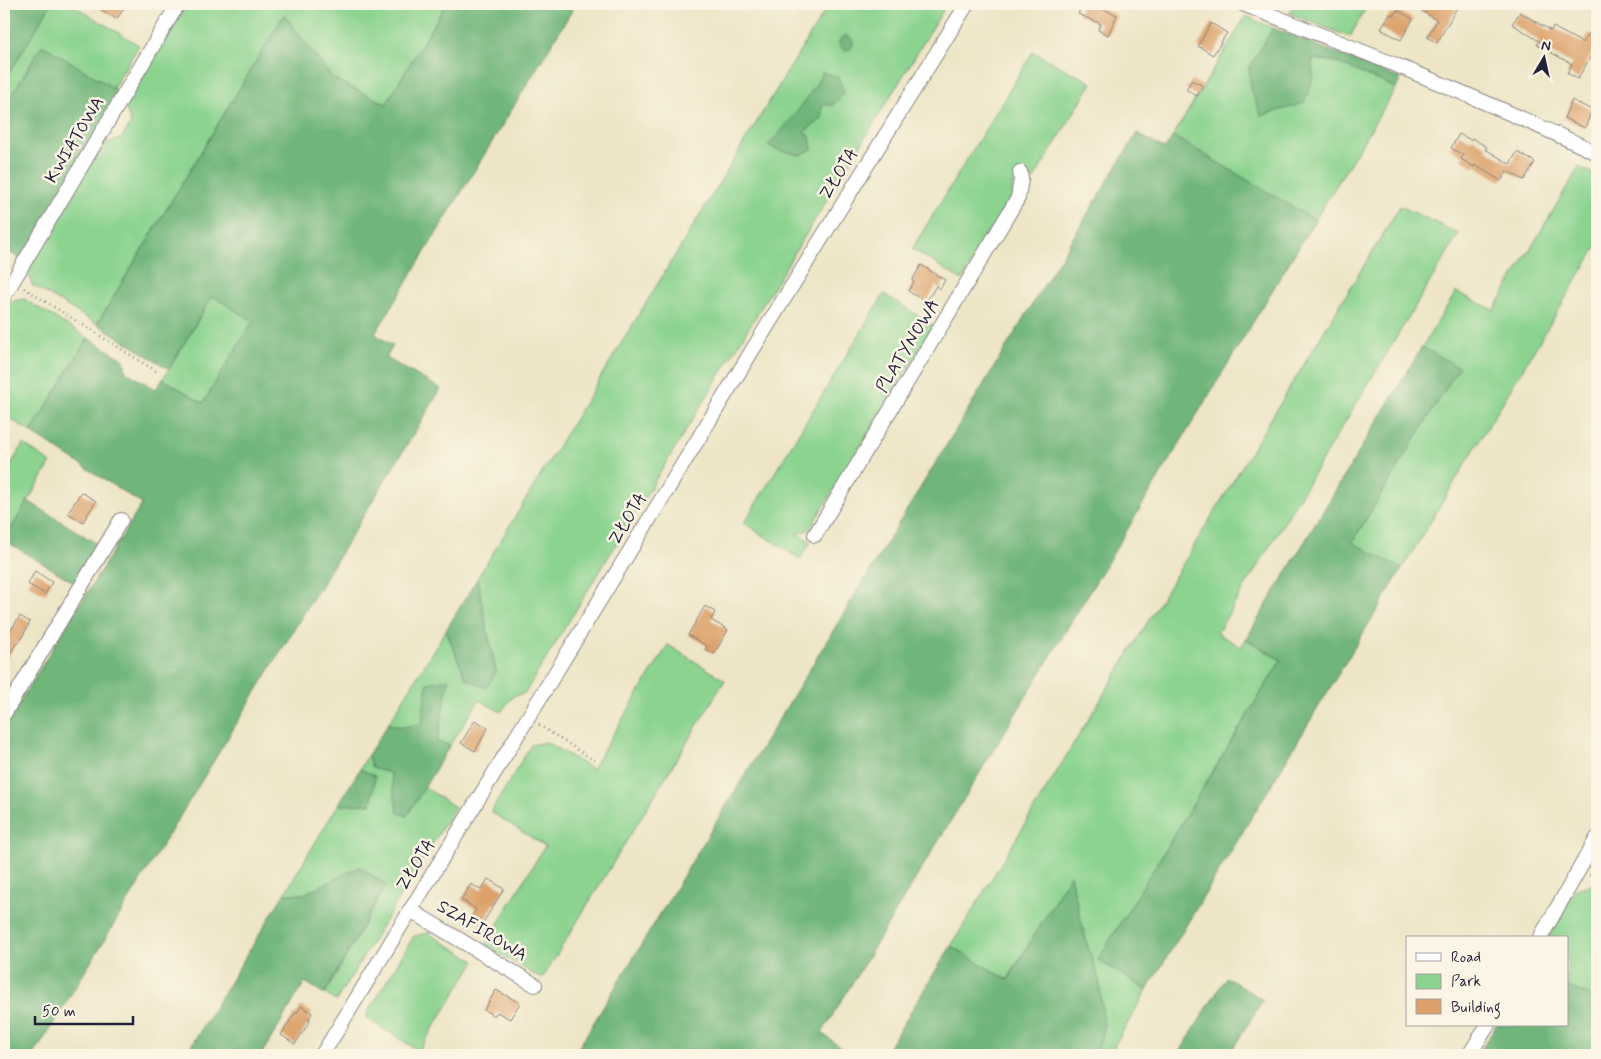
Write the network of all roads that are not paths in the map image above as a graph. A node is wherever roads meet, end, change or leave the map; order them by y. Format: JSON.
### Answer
{"nodes":[{"id":1,"x":178,"y":4,"type":"edge"},
{"id":2,"x":967,"y":4,"type":"edge"},
{"id":3,"x":1243,"y":4,"type":"edge"},
{"id":4,"x":1597,"y":153,"type":"edge"},
{"id":5,"x":1020,"y":172,"type":"dead end"},
{"id":6,"x":4,"y":296,"type":"edge"},
{"id":7,"x":120,"y":520,"type":"dead end"},
{"id":8,"x":815,"y":536,"type":"dead end"},
{"id":9,"x":4,"y":714,"type":"edge"},
{"id":10,"x":1597,"y":838,"type":"edge"},
{"id":11,"x":410,"y":910,"type":"junction"},
{"id":12,"x":1541,"y":936,"type":"edge"},
{"id":13,"x":535,"y":985,"type":"dead end"},
{"id":14,"x":1487,"y":1026,"type":"edge"},
{"id":15,"x":322,"y":1055,"type":"edge"},
{"id":16,"x":1469,"y":1055,"type":"edge"}],
"edges":[{"from":1,"to":6,"type":"street","name":"KWIATOWA"},
{"from":2,"to":11,"type":"street","name":"ZŁOTA"},
{"from":3,"to":4,"type":"street"},
{"from":5,"to":8,"type":"street","name":"PLATYNOWA"},
{"from":7,"to":9,"type":"street"},
{"from":10,"to":12,"type":"street"},
{"from":11,"to":13,"type":"street","name":"SZAFIROWA"},
{"from":11,"to":15,"type":"street","name":"ZŁOTA"},
{"from":14,"to":16,"type":"street"}]}
